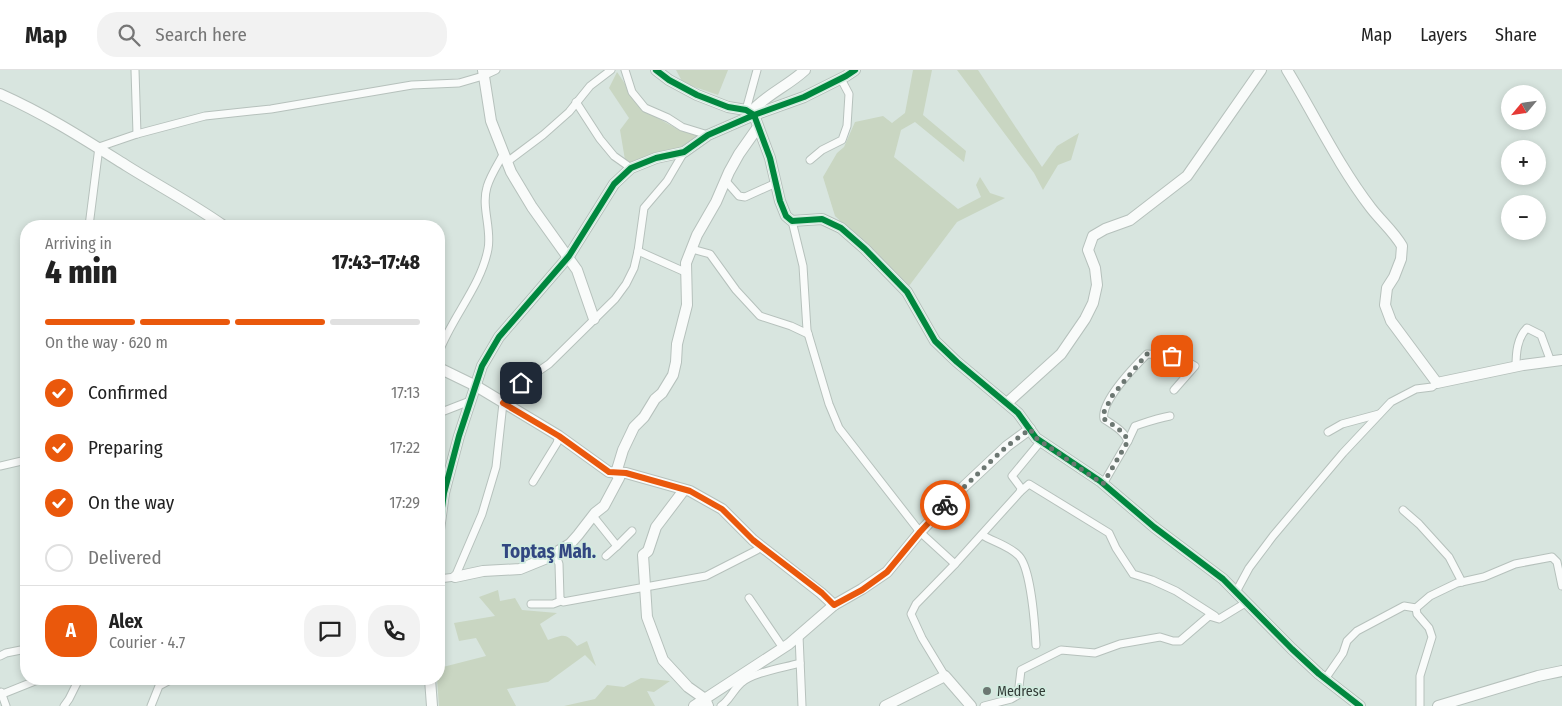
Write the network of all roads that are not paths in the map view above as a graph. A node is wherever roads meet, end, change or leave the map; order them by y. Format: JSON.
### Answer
{"nodes":[{"id":1,"x":135,"y":70,"type":"edge"},
{"id":2,"x":496,"y":70,"type":"edge"},
{"id":3,"x":611,"y":70,"type":"edge"},
{"id":4,"x":625,"y":70,"type":"edge"},
{"id":5,"x":656,"y":70,"type":"edge"},
{"id":6,"x":757,"y":70,"type":"edge"},
{"id":7,"x":805,"y":70,"type":"edge"},
{"id":8,"x":855,"y":70,"type":"edge"},
{"id":9,"x":1261,"y":70,"type":"edge"},
{"id":10,"x":1287,"y":70,"type":"edge"},
{"id":11,"x":483,"y":73,"type":"edge"},
{"id":12,"x":841,"y":79,"type":"junction"},
{"id":13,"x":0,"y":94,"type":"edge"},
{"id":14,"x":576,"y":102,"type":"junction"},
{"id":15,"x":750,"y":113,"type":"junction"},
{"id":16,"x":758,"y":127,"type":"junction"},
{"id":17,"x":137,"y":134,"type":"junction"},
{"id":18,"x":708,"y":135,"type":"junction"},
{"id":19,"x":99,"y":147,"type":"junction"},
{"id":20,"x":684,"y":152,"type":"junction"},
{"id":21,"x":505,"y":157,"type":"junction"},
{"id":22,"x":810,"y":160,"type":"dead end"},
{"id":23,"x":631,"y":168,"type":"junction"},
{"id":24,"x":725,"y":180,"type":"junction"},
{"id":25,"x":776,"y":183,"type":"junction"},
{"id":26,"x":90,"y":220,"type":"edge"},
{"id":27,"x":215,"y":220,"type":"edge"},
{"id":28,"x":792,"y":220,"type":"junction"},
{"id":29,"x":692,"y":249,"type":"junction"},
{"id":30,"x":638,"y":251,"type":"junction"},
{"id":31,"x":569,"y":256,"type":"junction"},
{"id":32,"x":685,"y":272,"type":"junction"},
{"id":33,"x":594,"y":319,"type":"junction"},
{"id":34,"x":445,"y":334,"type":"edge"},
{"id":35,"x":808,"y":334,"type":"junction"},
{"id":36,"x":1557,"y":361,"type":"edge"},
{"id":37,"x":1516,"y":367,"type":"junction"},
{"id":38,"x":445,"y":371,"type":"edge"},
{"id":39,"x":1437,"y":383,"type":"junction"},
{"id":40,"x":476,"y":386,"type":"junction"},
{"id":41,"x":1174,"y":390,"type":"dead end"},
{"id":42,"x":470,"y":401,"type":"junction"},
{"id":43,"x":503,"y":403,"type":"junction"},
{"id":44,"x":1007,"y":403,"type":"junction"},
{"id":45,"x":445,"y":411,"type":"edge"},
{"id":46,"x":1379,"y":414,"type":"junction"},
{"id":47,"x":1170,"y":416,"type":"dead end"},
{"id":48,"x":1030,"y":429,"type":"junction"},
{"id":49,"x":1328,"y":432,"type":"dead end"},
{"id":50,"x":559,"y":436,"type":"junction"},
{"id":51,"x":1040,"y":441,"type":"junction"},
{"id":52,"x":1128,"y":441,"type":"junction"},
{"id":53,"x":20,"y":461,"type":"edge"},
{"id":54,"x":0,"y":466,"type":"edge"},
{"id":55,"x":616,"y":473,"type":"junction"},
{"id":56,"x":533,"y":482,"type":"dead end"},
{"id":57,"x":1103,"y":484,"type":"junction"},
{"id":58,"x":445,"y":489,"type":"edge"},
{"id":59,"x":684,"y":490,"type":"junction"},
{"id":60,"x":1020,"y":492,"type":"junction"},
{"id":61,"x":1403,"y":510,"type":"dead end"},
{"id":62,"x":593,"y":516,"type":"junction"},
{"id":63,"x":632,"y":531,"type":"dead end"},
{"id":64,"x":920,"y":532,"type":"junction"},
{"id":65,"x":982,"y":535,"type":"junction"},
{"id":66,"x":760,"y":544,"type":"junction"},
{"id":67,"x":618,"y":546,"type":"junction"},
{"id":68,"x":555,"y":553,"type":"junction"},
{"id":69,"x":606,"y":556,"type":"dead end"},
{"id":70,"x":1559,"y":561,"type":"edge"},
{"id":71,"x":955,"y":564,"type":"junction"},
{"id":72,"x":456,"y":577,"type":"junction"},
{"id":73,"x":445,"y":578,"type":"edge"},
{"id":74,"x":1462,"y":582,"type":"junction"},
{"id":75,"x":1562,"y":586,"type":"edge"},
{"id":76,"x":645,"y":587,"type":"junction"},
{"id":77,"x":1236,"y":592,"type":"junction"},
{"id":78,"x":749,"y":598,"type":"dead end"},
{"id":79,"x":561,"y":601,"type":"junction"},
{"id":80,"x":1246,"y":602,"type":"junction"},
{"id":81,"x":531,"y":604,"type":"dead end"},
{"id":82,"x":834,"y":605,"type":"junction"},
{"id":83,"x":1416,"y":608,"type":"junction"},
{"id":84,"x":1219,"y":619,"type":"junction"},
{"id":85,"x":799,"y":636,"type":"junction"},
{"id":86,"x":1036,"y":645,"type":"dead end"},
{"id":87,"x":783,"y":648,"type":"junction"},
{"id":88,"x":20,"y":650,"type":"edge"},
{"id":89,"x":0,"y":656,"type":"edge"},
{"id":90,"x":800,"y":663,"type":"junction"},
{"id":91,"x":1562,"y":671,"type":"edge"},
{"id":92,"x":945,"y":676,"type":"junction"},
{"id":93,"x":1326,"y":679,"type":"junction"},
{"id":94,"x":24,"y":685,"type":"edge"},
{"id":95,"x":76,"y":685,"type":"edge"},
{"id":96,"x":161,"y":685,"type":"edge"},
{"id":97,"x":430,"y":685,"type":"edge"},
{"id":98,"x":1,"y":694,"type":"edge"},
{"id":99,"x":707,"y":703,"type":"edge"},
{"id":100,"x":6,"y":706,"type":"edge"},
{"id":101,"x":64,"y":706,"type":"edge"},
{"id":102,"x":151,"y":706,"type":"edge"},
{"id":103,"x":432,"y":706,"type":"edge"},
{"id":104,"x":694,"y":706,"type":"edge"},
{"id":105,"x":721,"y":706,"type":"edge"},
{"id":106,"x":802,"y":706,"type":"edge"},
{"id":107,"x":885,"y":706,"type":"edge"},
{"id":108,"x":971,"y":706,"type":"edge"},
{"id":109,"x":984,"y":706,"type":"edge"},
{"id":110,"x":1360,"y":706,"type":"edge"},
{"id":111,"x":1420,"y":706,"type":"edge"},
{"id":112,"x":1438,"y":706,"type":"edge"}],
"edges":[{"from":1,"to":17,"type":"street"},
{"from":2,"to":11,"type":"street"},
{"from":3,"to":14,"type":"street"},
{"from":4,"to":18,"type":"street"},
{"from":5,"to":15,"type":"street"},
{"from":6,"to":15,"type":"street"},
{"from":7,"to":15,"type":"street"},
{"from":8,"to":12,"type":"street"},
{"from":9,"to":44,"type":"street"},
{"from":10,"to":39,"type":"street"},
{"from":11,"to":17,"type":"street"},
{"from":11,"to":21,"type":"street"},
{"from":12,"to":15,"type":"street"},
{"from":12,"to":22,"type":"street"},
{"from":13,"to":19,"type":"street"},
{"from":14,"to":21,"type":"street"},
{"from":14,"to":23,"type":"street"},
{"from":15,"to":16,"type":"street"},
{"from":15,"to":18,"type":"street"},
{"from":16,"to":24,"type":"street"},
{"from":16,"to":25,"type":"street"},
{"from":17,"to":19,"type":"street"},
{"from":18,"to":20,"type":"street"},
{"from":19,"to":26,"type":"street"},
{"from":19,"to":27,"type":"street"},
{"from":20,"to":23,"type":"street"},
{"from":20,"to":30,"type":"street"},
{"from":21,"to":31,"type":"street"},
{"from":21,"to":34,"type":"street"},
{"from":23,"to":31,"type":"street"},
{"from":24,"to":25,"type":"street"},
{"from":24,"to":29,"type":"street"},
{"from":25,"to":28,"type":"street"},
{"from":28,"to":35,"type":"street"},
{"from":28,"to":44,"type":"street"},
{"from":29,"to":32,"type":"street"},
{"from":29,"to":35,"type":"street"},
{"from":30,"to":32,"type":"street"},
{"from":30,"to":33,"type":"street"},
{"from":31,"to":33,"type":"street"},
{"from":31,"to":40,"type":"street"},
{"from":32,"to":55,"type":"street"},
{"from":33,"to":43,"type":"street"},
{"from":35,"to":64,"type":"street"},
{"from":36,"to":37,"type":"street"},
{"from":36,"to":37,"type":"street"},
{"from":37,"to":39,"type":"street"},
{"from":38,"to":40,"type":"street"},
{"from":39,"to":46,"type":"street"},
{"from":40,"to":42,"type":"street"},
{"from":40,"to":43,"type":"street"},
{"from":41,"to":52,"type":"street"},
{"from":42,"to":45,"type":"street"},
{"from":42,"to":58,"type":"street"},
{"from":43,"to":50,"type":"street"},
{"from":43,"to":72,"type":"street"},
{"from":44,"to":48,"type":"street"},
{"from":46,"to":49,"type":"street"},
{"from":46,"to":77,"type":"street"},
{"from":47,"to":52,"type":"street"},
{"from":48,"to":51,"type":"street"},
{"from":48,"to":64,"type":"street"},
{"from":50,"to":55,"type":"street"},
{"from":50,"to":56,"type":"street"},
{"from":51,"to":57,"type":"street"},
{"from":51,"to":60,"type":"street"},
{"from":52,"to":57,"type":"street"},
{"from":53,"to":54,"type":"street"},
{"from":55,"to":59,"type":"street"},
{"from":55,"to":62,"type":"street"},
{"from":57,"to":77,"type":"street"},
{"from":59,"to":66,"type":"street"},
{"from":59,"to":76,"type":"street"},
{"from":60,"to":65,"type":"street"},
{"from":60,"to":84,"type":"street"},
{"from":61,"to":74,"type":"street"},
{"from":62,"to":67,"type":"street"},
{"from":62,"to":68,"type":"street"},
{"from":63,"to":67,"type":"street"},
{"from":64,"to":71,"type":"street"},
{"from":64,"to":82,"type":"street"},
{"from":65,"to":71,"type":"street"},
{"from":65,"to":86,"type":"street"},
{"from":66,"to":76,"type":"street"},
{"from":66,"to":82,"type":"street"},
{"from":67,"to":69,"type":"street"},
{"from":68,"to":72,"type":"street"},
{"from":68,"to":79,"type":"street"},
{"from":70,"to":74,"type":"street"},
{"from":70,"to":75,"type":"street"},
{"from":71,"to":92,"type":"street"},
{"from":72,"to":73,"type":"street"},
{"from":74,"to":83,"type":"street"},
{"from":76,"to":79,"type":"street"},
{"from":76,"to":99,"type":"street"},
{"from":77,"to":80,"type":"street"},
{"from":78,"to":87,"type":"street"},
{"from":79,"to":81,"type":"street"},
{"from":80,"to":84,"type":"street"},
{"from":80,"to":93,"type":"street"},
{"from":82,"to":85,"type":"street"},
{"from":83,"to":93,"type":"street"},
{"from":83,"to":111,"type":"street"},
{"from":84,"to":109,"type":"street"},
{"from":85,"to":87,"type":"street"},
{"from":85,"to":90,"type":"street"},
{"from":87,"to":99,"type":"street"},
{"from":88,"to":89,"type":"street"},
{"from":90,"to":105,"type":"street"},
{"from":90,"to":106,"type":"street"},
{"from":91,"to":112,"type":"street"},
{"from":92,"to":107,"type":"street"},
{"from":92,"to":108,"type":"street"},
{"from":93,"to":110,"type":"street"},
{"from":94,"to":98,"type":"street"},
{"from":95,"to":101,"type":"street"},
{"from":96,"to":102,"type":"street"},
{"from":97,"to":103,"type":"street"},
{"from":98,"to":100,"type":"street"},
{"from":99,"to":104,"type":"street"}]}
